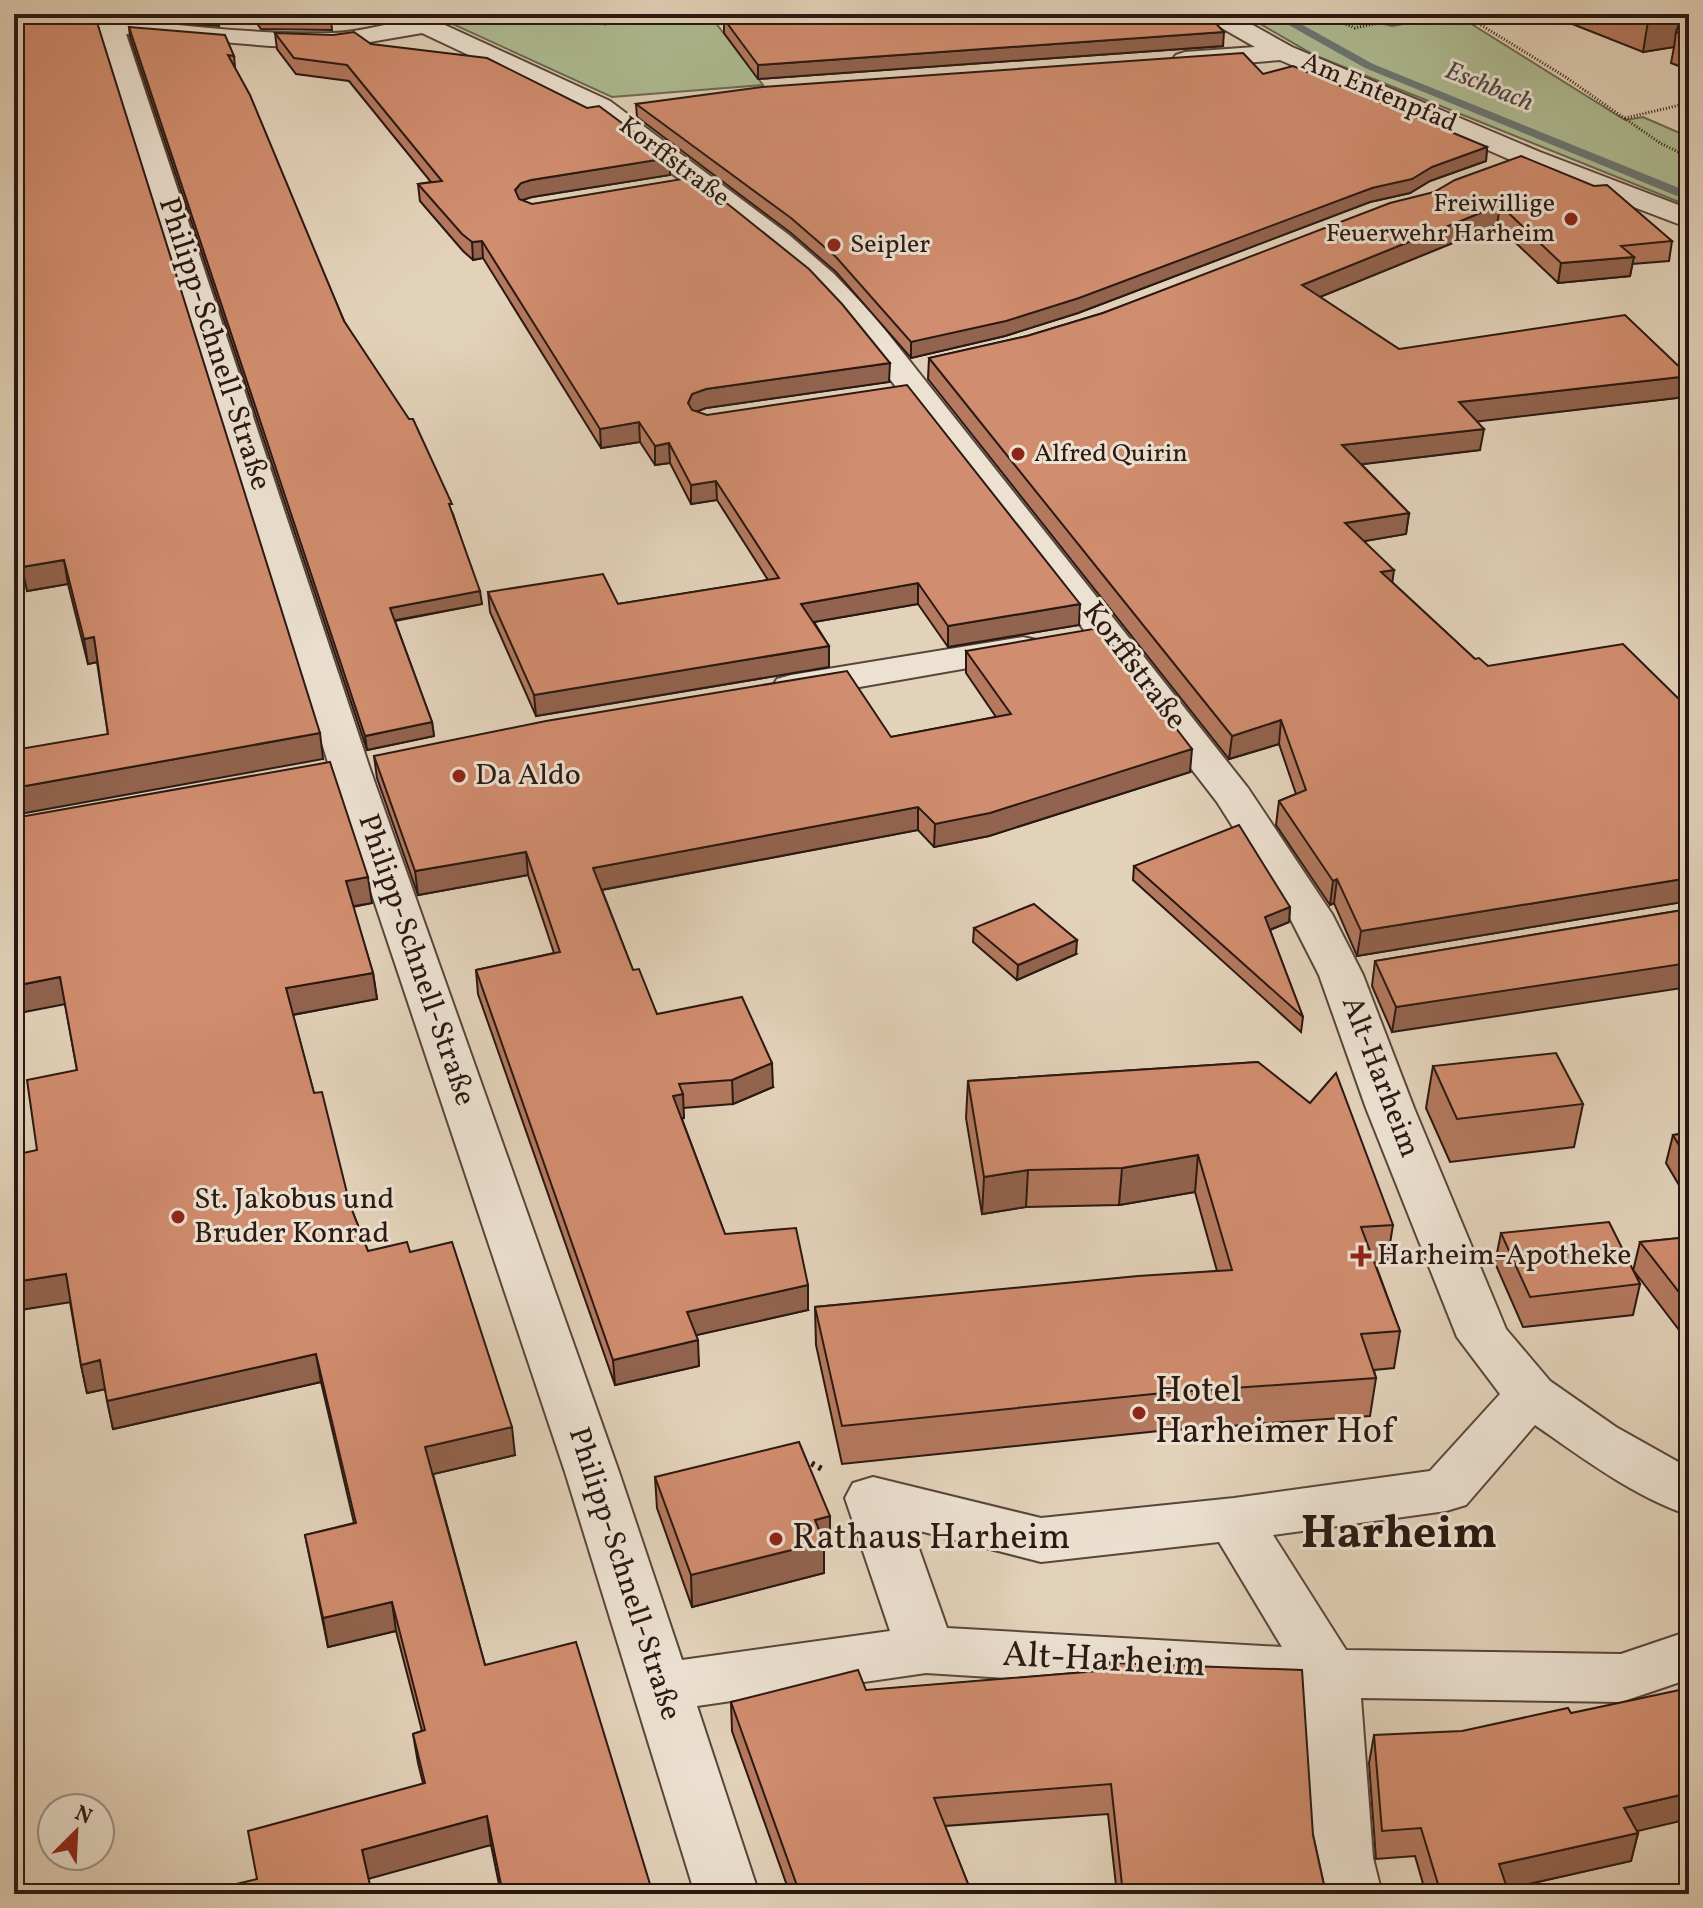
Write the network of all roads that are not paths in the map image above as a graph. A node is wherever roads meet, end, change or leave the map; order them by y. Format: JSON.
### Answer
{"nodes":[{"id":1,"x":1215,"y":14,"type":"edge"},
{"id":2,"x":14,"y":17,"type":"edge"},
{"id":3,"x":412,"y":20,"type":"edge"},
{"id":4,"x":110,"y":24,"type":"junction"},
{"id":5,"x":1283,"y":52,"type":"junction"},
{"id":6,"x":1161,"y":62,"type":"edge"},
{"id":7,"x":630,"y":104,"type":"dead end"},
{"id":8,"x":601,"y":107,"type":"junction"},
{"id":9,"x":1530,"y":158,"type":"junction"},
{"id":10,"x":1485,"y":174,"type":"edge"},
{"id":11,"x":700,"y":182,"type":"junction"},
{"id":12,"x":670,"y":187,"type":"edge"},
{"id":13,"x":1689,"y":219,"type":"edge"},
{"id":14,"x":1108,"y":634,"type":"junction"},
{"id":15,"x":754,"y":693,"type":"edge"},
{"id":16,"x":1364,"y":971,"type":"joint"},
{"id":17,"x":1531,"y":1395,"type":"junction"},
{"id":18,"x":1689,"y":1494,"type":"edge"},
{"id":19,"x":1234,"y":1519,"type":"junction"},
{"id":20,"x":926,"y":1650,"type":"junction"},
{"id":21,"x":1689,"y":1655,"type":"edge"},
{"id":22,"x":1329,"y":1674,"type":"junction"},
{"id":23,"x":661,"y":1687,"type":"junction"},
{"id":24,"x":727,"y":1894,"type":"edge"},
{"id":25,"x":1350,"y":1894,"type":"edge"}],
"edges":[{"from":1,"to":5,"type":"street"},
{"from":2,"to":4,"type":"street"},
{"from":3,"to":4,"type":"street"},
{"from":3,"to":8,"type":"street","name":"Korffstraße"},
{"from":4,"to":23,"type":"street","name":"Philipp-Schnell-Straße"},
{"from":5,"to":6,"type":"street","name":"Am Entenpfad"},
{"from":5,"to":9,"type":"street","name":"Am Entenpfad"},
{"from":7,"to":8,"type":"street"},
{"from":8,"to":11,"type":"street","name":"Korffstraße"},
{"from":9,"to":10,"type":"street"},
{"from":9,"to":13,"type":"street","name":"Am Entenpfad"},
{"from":11,"to":12,"type":"street"},
{"from":11,"to":14,"type":"street","name":"Korffstraße"},
{"from":14,"to":15,"type":"street"},
{"from":14,"to":16,"type":"street","name":"Korffstraße"},
{"from":16,"to":17,"type":"street","name":"Alt-Harheim"},
{"from":17,"to":18,"type":"street","name":"Alt-Harheim"},
{"from":17,"to":19,"type":"street"},
{"from":19,"to":20,"type":"street"},
{"from":19,"to":22,"type":"street"},
{"from":20,"to":22,"type":"street","name":"Alt-Harheim"},
{"from":20,"to":23,"type":"street","name":"Alt-Harheim"},
{"from":21,"to":22,"type":"street","name":"Alt-Harheim"},
{"from":22,"to":25,"type":"street"},
{"from":23,"to":24,"type":"street","name":"Philipp-Schnell-Straße"}]}
